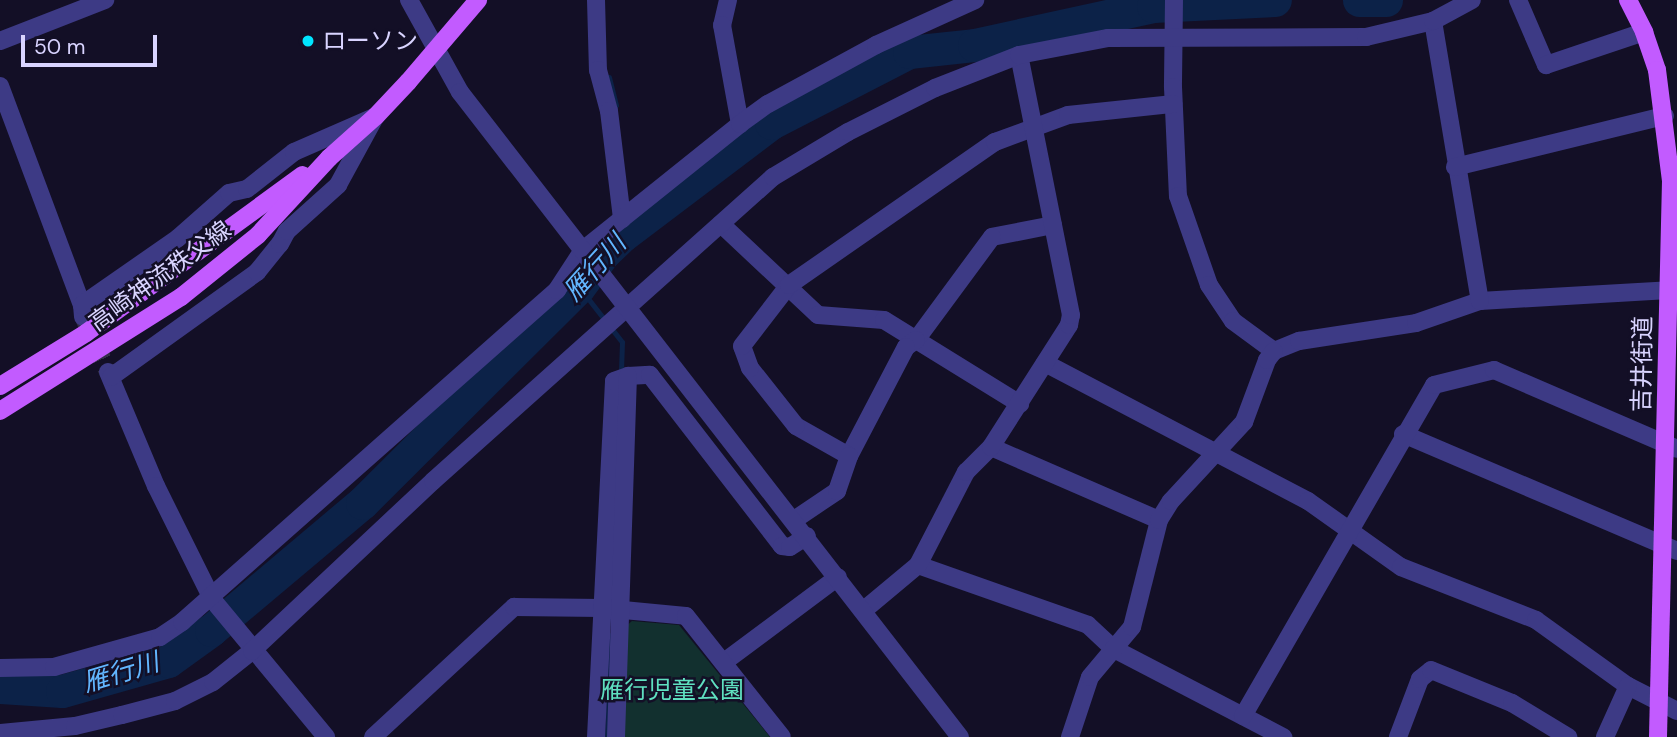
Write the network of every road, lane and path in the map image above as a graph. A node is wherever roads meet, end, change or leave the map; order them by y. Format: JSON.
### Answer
{"nodes":[{"id":1,"x":105,"y":0,"type":"edge"},
{"id":2,"x":409,"y":0,"type":"edge"},
{"id":3,"x":478,"y":0,"type":"edge"},
{"id":4,"x":596,"y":0,"type":"edge"},
{"id":5,"x":728,"y":0,"type":"edge"},
{"id":6,"x":975,"y":0,"type":"edge"},
{"id":7,"x":1174,"y":0,"type":"edge"},
{"id":8,"x":1472,"y":0,"type":"edge"},
{"id":9,"x":1518,"y":0,"type":"edge"},
{"id":10,"x":1628,"y":0,"type":"edge"},
{"id":11,"x":1433,"y":21,"type":"junction"},
{"id":12,"x":1644,"y":32,"type":"junction"},
{"id":13,"x":1173,"y":37,"type":"junction"},
{"id":14,"x":0,"y":41,"type":"edge"},
{"id":15,"x":437,"y":50,"type":"junction"},
{"id":16,"x":1019,"y":55,"type":"junction"},
{"id":17,"x":0,"y":86,"type":"edge"},
{"id":18,"x":1173,"y":103,"type":"junction"},
{"id":19,"x":376,"y":116,"type":"junction"},
{"id":20,"x":1665,"y":116,"type":"junction"},
{"id":21,"x":740,"y":124,"type":"junction"},
{"id":22,"x":1033,"y":127,"type":"junction"},
{"id":23,"x":329,"y":158,"type":"junction"},
{"id":24,"x":1455,"y":167,"type":"junction"},
{"id":25,"x":622,"y":219,"type":"junction"},
{"id":26,"x":721,"y":224,"type":"junction"},
{"id":27,"x":1053,"y":225,"type":"junction"},
{"id":28,"x":583,"y":250,"type":"junction"},
{"id":29,"x":789,"y":285,"type":"junction"},
{"id":30,"x":1669,"y":290,"type":"junction"},
{"id":31,"x":1480,"y":301,"type":"junction"},
{"id":32,"x":630,"y":308,"type":"junction"},
{"id":33,"x":916,"y":340,"type":"junction"},
{"id":34,"x":1274,"y":351,"type":"junction"},
{"id":35,"x":1045,"y":363,"type":"junction"},
{"id":36,"x":628,"y":376,"type":"junction"},
{"id":37,"x":0,"y":386,"type":"edge"},
{"id":38,"x":1020,"y":404,"type":"junction"},
{"id":39,"x":0,"y":411,"type":"edge"},
{"id":40,"x":1403,"y":434,"type":"junction"},
{"id":41,"x":1671,"y":446,"type":"edge"},
{"id":42,"x":991,"y":447,"type":"junction"},
{"id":43,"x":1214,"y":454,"type":"junction"},
{"id":44,"x":849,"y":456,"type":"junction"},
{"id":45,"x":794,"y":520,"type":"junction"},
{"id":46,"x":1159,"y":520,"type":"junction"},
{"id":47,"x":1349,"y":529,"type":"junction"},
{"id":48,"x":807,"y":536,"type":"junction"},
{"id":49,"x":1671,"y":547,"type":"edge"},
{"id":50,"x":918,"y":565,"type":"junction"},
{"id":51,"x":838,"y":577,"type":"junction"},
{"id":52,"x":212,"y":599,"type":"junction"},
{"id":53,"x":602,"y":608,"type":"junction"},
{"id":54,"x":864,"y":610,"type":"junction"},
{"id":55,"x":620,"y":611,"type":"junction"},
{"id":56,"x":1114,"y":649,"type":"junction"},
{"id":57,"x":252,"y":651,"type":"junction"},
{"id":58,"x":724,"y":662,"type":"junction"},
{"id":59,"x":0,"y":667,"type":"edge"},
{"id":60,"x":1628,"y":686,"type":"junction"},
{"id":61,"x":1660,"y":701,"type":"junction"},
{"id":62,"x":1677,"y":711,"type":"edge"},
{"id":63,"x":1243,"y":716,"type":"junction"},
{"id":64,"x":0,"y":733,"type":"edge"},
{"id":65,"x":326,"y":737,"type":"edge"},
{"id":66,"x":373,"y":737,"type":"edge"},
{"id":67,"x":597,"y":737,"type":"edge"},
{"id":68,"x":616,"y":737,"type":"edge"},
{"id":69,"x":782,"y":737,"type":"edge"},
{"id":70,"x":960,"y":737,"type":"edge"},
{"id":71,"x":1070,"y":737,"type":"edge"},
{"id":72,"x":1283,"y":737,"type":"edge"},
{"id":73,"x":1398,"y":737,"type":"edge"},
{"id":74,"x":1568,"y":737,"type":"edge"},
{"id":75,"x":1605,"y":737,"type":"edge"},
{"id":76,"x":1658,"y":737,"type":"edge"}],
"edges":[{"from":1,"to":14,"type":"street"},
{"from":2,"to":15,"type":"street"},
{"from":3,"to":15,"type":"main road","name":"高崎神流秩父線"},
{"from":4,"to":25,"type":"street"},
{"from":5,"to":21,"type":"street"},
{"from":6,"to":21,"type":"street"},
{"from":7,"to":13,"type":"street"},
{"from":8,"to":11,"type":"street"},
{"from":9,"to":12,"type":"street"},
{"from":10,"to":12,"type":"main road","name":"吉井街道"},
{"from":11,"to":13,"type":"street"},
{"from":11,"to":24,"type":"street"},
{"from":12,"to":20,"type":"main road","name":"吉井街道"},
{"from":13,"to":16,"type":"street"},
{"from":13,"to":18,"type":"street"},
{"from":15,"to":19,"type":"main road","name":"高崎神流秩父線"},
{"from":15,"to":28,"type":"street"},
{"from":16,"to":22,"type":"street"},
{"from":16,"to":26,"type":"street"},
{"from":17,"to":19,"type":"street"},
{"from":18,"to":22,"type":"street"},
{"from":18,"to":34,"type":"street"},
{"from":19,"to":23,"type":"main road","name":"高崎神流秩父線"},
{"from":19,"to":52,"type":"street"},
{"from":20,"to":24,"type":"street"},
{"from":20,"to":30,"type":"main road","name":"吉井街道"},
{"from":21,"to":25,"type":"street"},
{"from":22,"to":27,"type":"street"},
{"from":22,"to":29,"type":"street"},
{"from":23,"to":37,"type":"main road","name":"高崎神流秩父線"},
{"from":23,"to":39,"type":"main road","name":"高崎神流秩父線"},
{"from":24,"to":31,"type":"street"},
{"from":25,"to":28,"type":"street"},
{"from":26,"to":29,"type":"street"},
{"from":26,"to":32,"type":"street"},
{"from":27,"to":33,"type":"street"},
{"from":27,"to":35,"type":"street"},
{"from":28,"to":32,"type":"street"},
{"from":28,"to":52,"type":"street"},
{"from":29,"to":33,"type":"street"},
{"from":29,"to":44,"type":"street"},
{"from":30,"to":31,"type":"street"},
{"from":30,"to":41,"type":"main road","name":"吉井街道"},
{"from":31,"to":34,"type":"street"},
{"from":32,"to":45,"type":"street"},
{"from":32,"to":57,"type":"street"},
{"from":33,"to":38,"type":"street"},
{"from":33,"to":44,"type":"street"},
{"from":34,"to":43,"type":"street"},
{"from":35,"to":38,"type":"street"},
{"from":35,"to":43,"type":"street"},
{"from":36,"to":48,"type":"street"},
{"from":36,"to":53,"type":"street"},
{"from":36,"to":55,"type":"street"},
{"from":38,"to":42,"type":"street"},
{"from":40,"to":41,"type":"street"},
{"from":40,"to":47,"type":"street"},
{"from":40,"to":49,"type":"street"},
{"from":41,"to":49,"type":"main road","name":"吉井街道"},
{"from":42,"to":46,"type":"street"},
{"from":42,"to":50,"type":"street"},
{"from":43,"to":46,"type":"street"},
{"from":43,"to":47,"type":"street"},
{"from":44,"to":45,"type":"street"},
{"from":45,"to":48,"type":"street"},
{"from":46,"to":56,"type":"street"},
{"from":47,"to":60,"type":"street"},
{"from":47,"to":63,"type":"street"},
{"from":48,"to":51,"type":"street"},
{"from":49,"to":61,"type":"main road","name":"吉井街道"},
{"from":50,"to":54,"type":"street"},
{"from":50,"to":56,"type":"street"},
{"from":51,"to":54,"type":"street"},
{"from":51,"to":58,"type":"street"},
{"from":52,"to":57,"type":"street"},
{"from":52,"to":59,"type":"street"},
{"from":53,"to":55,"type":"street"},
{"from":53,"to":66,"type":"street"},
{"from":53,"to":67,"type":"street"},
{"from":54,"to":70,"type":"street"},
{"from":55,"to":58,"type":"street"},
{"from":55,"to":68,"type":"street"},
{"from":56,"to":63,"type":"street"},
{"from":56,"to":71,"type":"street"},
{"from":57,"to":64,"type":"street"},
{"from":57,"to":65,"type":"street"},
{"from":58,"to":69,"type":"street"},
{"from":60,"to":61,"type":"street"},
{"from":60,"to":75,"type":"street"},
{"from":61,"to":62,"type":"street"},
{"from":61,"to":76,"type":"main road","name":"吉井街道"},
{"from":63,"to":72,"type":"street"},
{"from":73,"to":74,"type":"street"}]}
